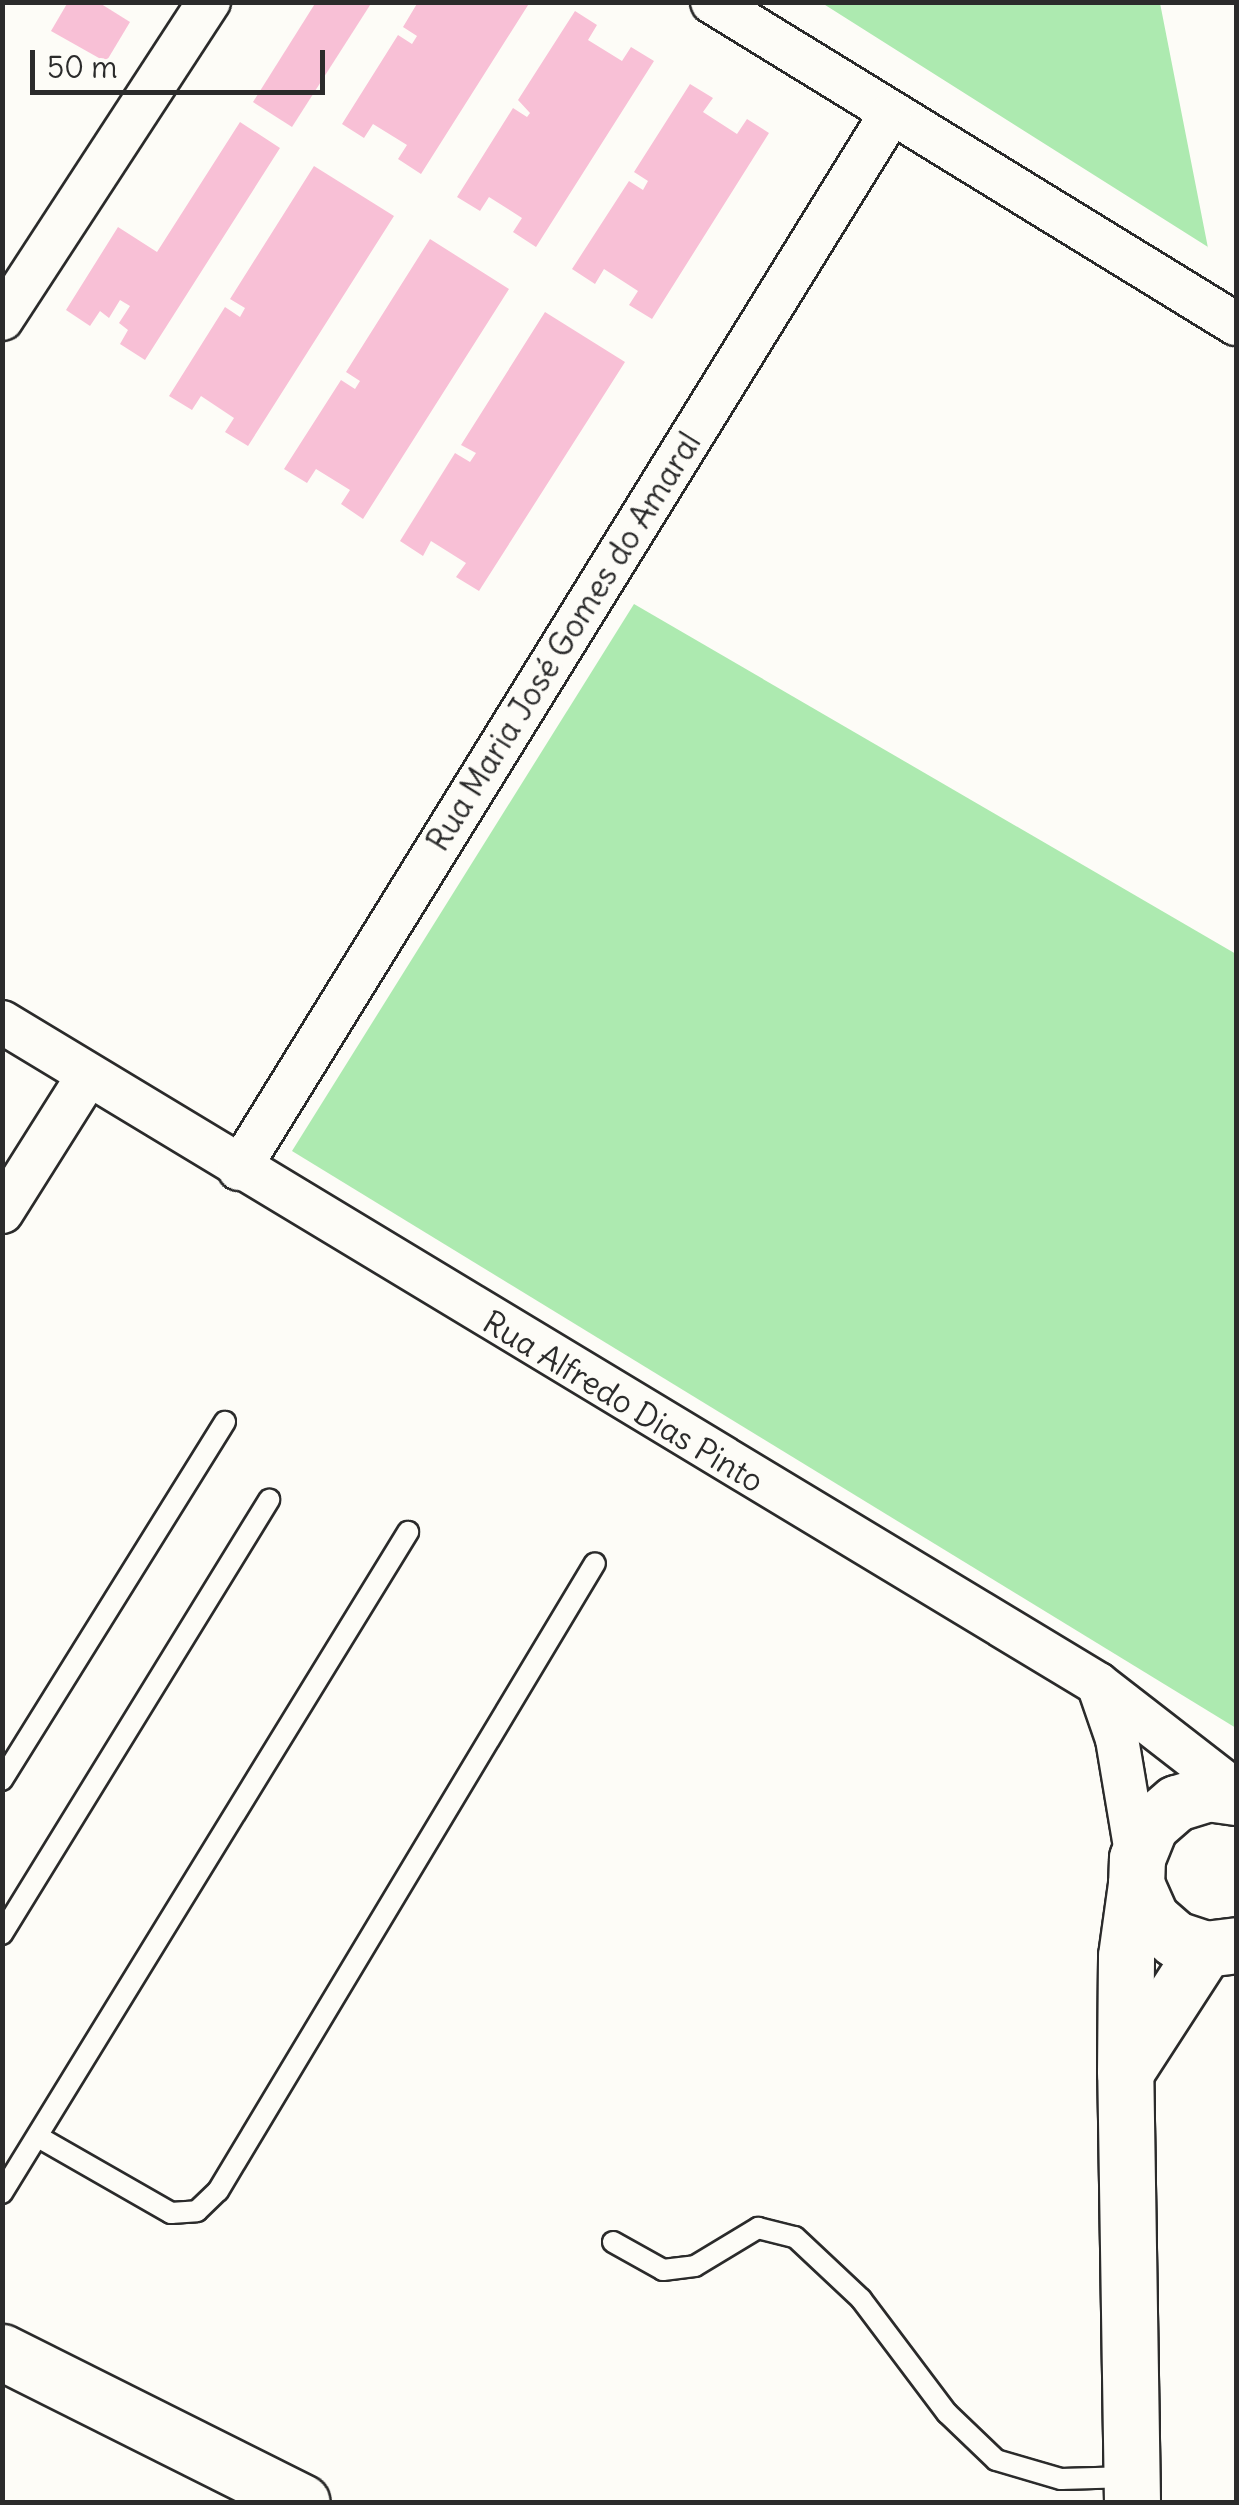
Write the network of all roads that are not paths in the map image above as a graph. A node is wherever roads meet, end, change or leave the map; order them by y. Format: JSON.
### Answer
{"nodes":[{"id":1,"x":209,"y":2,"type":"edge"},
{"id":2,"x":712,"y":2,"type":"edge"},
{"id":3,"x":890,"y":115,"type":"junction"},
{"id":4,"x":2,"y":319,"type":"edge"},
{"id":5,"x":1236,"y":324,"type":"edge"},
{"id":6,"x":2,"y":1022,"type":"edge"},
{"id":7,"x":87,"y":1078,"type":"junction"},
{"id":8,"x":239,"y":1169,"type":"junction"},
{"id":9,"x":2,"y":1212,"type":"edge"},
{"id":10,"x":225,"y":1422,"type":"dead end"},
{"id":11,"x":269,"y":1500,"type":"dead end"},
{"id":12,"x":408,"y":1532,"type":"dead end"},
{"id":13,"x":595,"y":1563,"type":"dead end"},
{"id":14,"x":1098,"y":1684,"type":"junction"},
{"id":15,"x":2,"y":1780,"type":"edge"},
{"id":16,"x":1236,"y":1794,"type":"edge"},
{"id":17,"x":1136,"y":1871,"type":"junction"},
{"id":18,"x":2,"y":1934,"type":"edge"},
{"id":19,"x":1221,"y":1947,"type":"edge"},
{"id":20,"x":1125,"y":2073,"type":"junction"},
{"id":21,"x":40,"y":2138,"type":"junction"},
{"id":22,"x":2,"y":2193,"type":"edge"},
{"id":23,"x":613,"y":2242,"type":"dead end"},
{"id":24,"x":2,"y":2352,"type":"edge"},
{"id":25,"x":1132,"y":2490,"type":"edge"},
{"id":26,"x":302,"y":2502,"type":"edge"}],
"edges":[{"from":1,"to":4,"type":"street"},
{"from":2,"to":3,"type":"street"},
{"from":3,"to":5,"type":"street"},
{"from":3,"to":8,"type":"street","name":"Rua Maria José Gomes do Amaral"},
{"from":6,"to":7,"type":"street","name":"Rua Alfredo Dias Pinto"},
{"from":7,"to":8,"type":"street","name":"Rua Alfredo Dias Pinto"},
{"from":7,"to":9,"type":"street"},
{"from":8,"to":14,"type":"street","name":"Rua Alfredo Dias Pinto"},
{"from":10,"to":15,"type":"lane"},
{"from":11,"to":18,"type":"lane"},
{"from":12,"to":21,"type":"lane"},
{"from":13,"to":21,"type":"lane"},
{"from":14,"to":16,"type":"street","name":"Rua Alfredo Dias Pinto"},
{"from":14,"to":17,"type":"street"},
{"from":16,"to":17,"type":"street"},
{"from":17,"to":19,"type":"street"},
{"from":17,"to":20,"type":"street"},
{"from":19,"to":20,"type":"street"},
{"from":20,"to":25,"type":"street"},
{"from":21,"to":22,"type":"lane"},
{"from":23,"to":25,"type":"lane"},
{"from":24,"to":26,"type":"street"}]}
